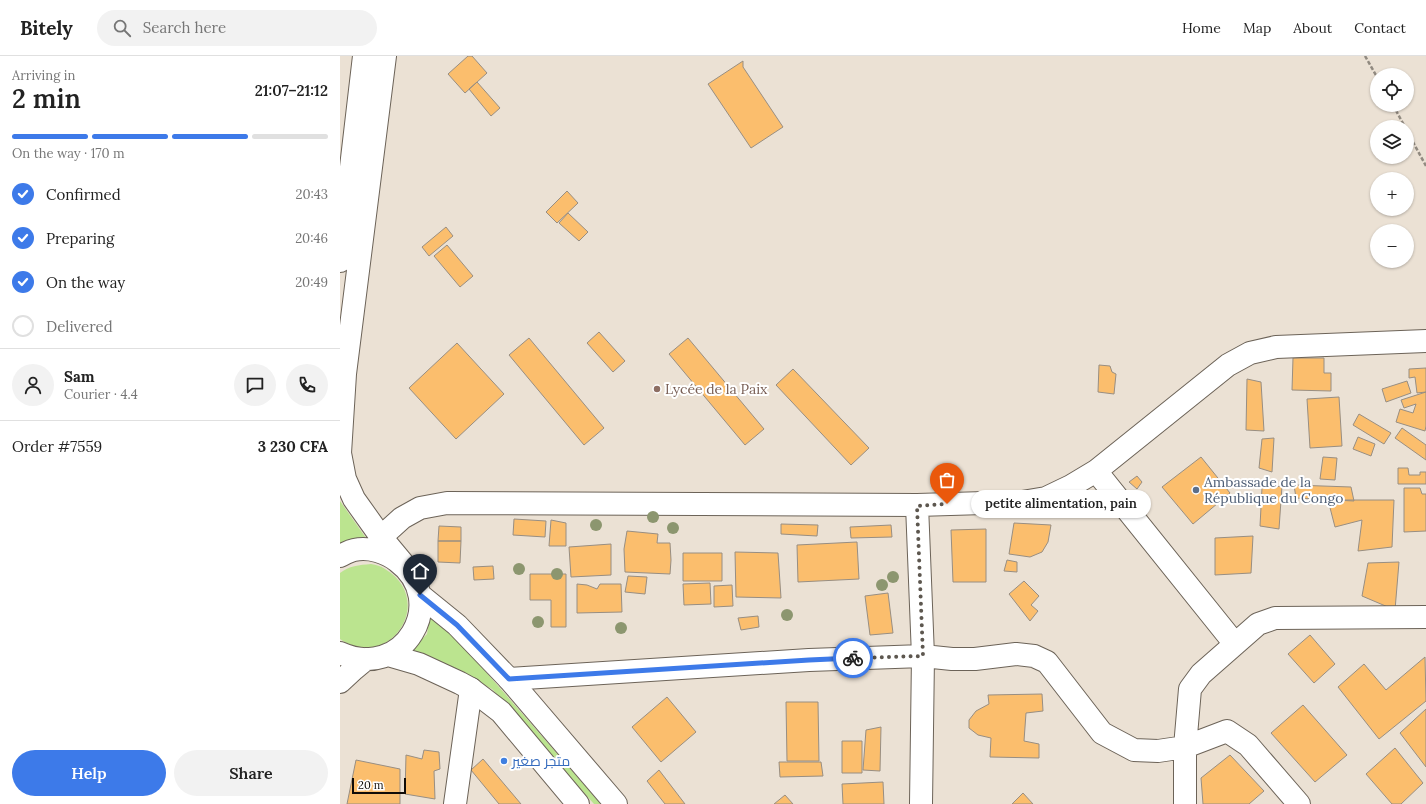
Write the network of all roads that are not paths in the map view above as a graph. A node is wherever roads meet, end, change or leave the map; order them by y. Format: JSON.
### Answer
{"nodes":[{"id":1,"x":364,"y":56,"type":"edge"},
{"id":2,"x":385,"y":56,"type":"edge"},
{"id":3,"x":346,"y":159,"type":"edge"},
{"id":4,"x":340,"y":261,"type":"edge"},
{"id":5,"x":1426,"y":341,"type":"edge"},
{"id":6,"x":1096,"y":471,"type":"junction"},
{"id":7,"x":917,"y":506,"type":"junction"},
{"id":8,"x":381,"y":537,"type":"junction"},
{"id":9,"x":340,"y":556,"type":"edge"},
{"id":10,"x":406,"y":567,"type":"junction"},
{"id":11,"x":420,"y":595,"type":"junction"},
{"id":12,"x":1426,"y":618,"type":"edge"},
{"id":13,"x":1235,"y":644,"type":"junction"},
{"id":14,"x":388,"y":655,"type":"junction"},
{"id":15,"x":923,"y":656,"type":"junction"},
{"id":16,"x":349,"y":657,"type":"edge"},
{"id":17,"x":509,"y":679,"type":"junction"},
{"id":18,"x":340,"y":682,"type":"edge"},
{"id":19,"x":471,"y":688,"type":"junction"},
{"id":20,"x":1185,"y":748,"type":"junction"},
{"id":21,"x":455,"y":804,"type":"edge"},
{"id":22,"x":578,"y":804,"type":"edge"},
{"id":23,"x":616,"y":804,"type":"edge"},
{"id":24,"x":921,"y":804,"type":"edge"},
{"id":25,"x":1184,"y":804,"type":"edge"},
{"id":26,"x":1299,"y":804,"type":"edge"}],
"edges":[{"from":1,"to":3,"type":"street"},
{"from":2,"to":8,"type":"street"},
{"from":3,"to":4,"type":"street"},
{"from":5,"to":6,"type":"street"},
{"from":6,"to":7,"type":"street"},
{"from":6,"to":13,"type":"street"},
{"from":7,"to":8,"type":"street"},
{"from":7,"to":15,"type":"street"},
{"from":8,"to":10,"type":"street"},
{"from":9,"to":10,"type":"street"},
{"from":10,"to":11,"type":"street"},
{"from":11,"to":14,"type":"street"},
{"from":11,"to":17,"type":"street"},
{"from":12,"to":13,"type":"street"},
{"from":13,"to":20,"type":"street"},
{"from":14,"to":16,"type":"street"},
{"from":14,"to":19,"type":"street"},
{"from":15,"to":17,"type":"street"},
{"from":15,"to":20,"type":"street"},
{"from":15,"to":24,"type":"street"},
{"from":16,"to":18,"type":"street"},
{"from":17,"to":23,"type":"street"},
{"from":19,"to":21,"type":"street"},
{"from":19,"to":22,"type":"street"},
{"from":20,"to":25,"type":"street"},
{"from":20,"to":26,"type":"street"}]}
